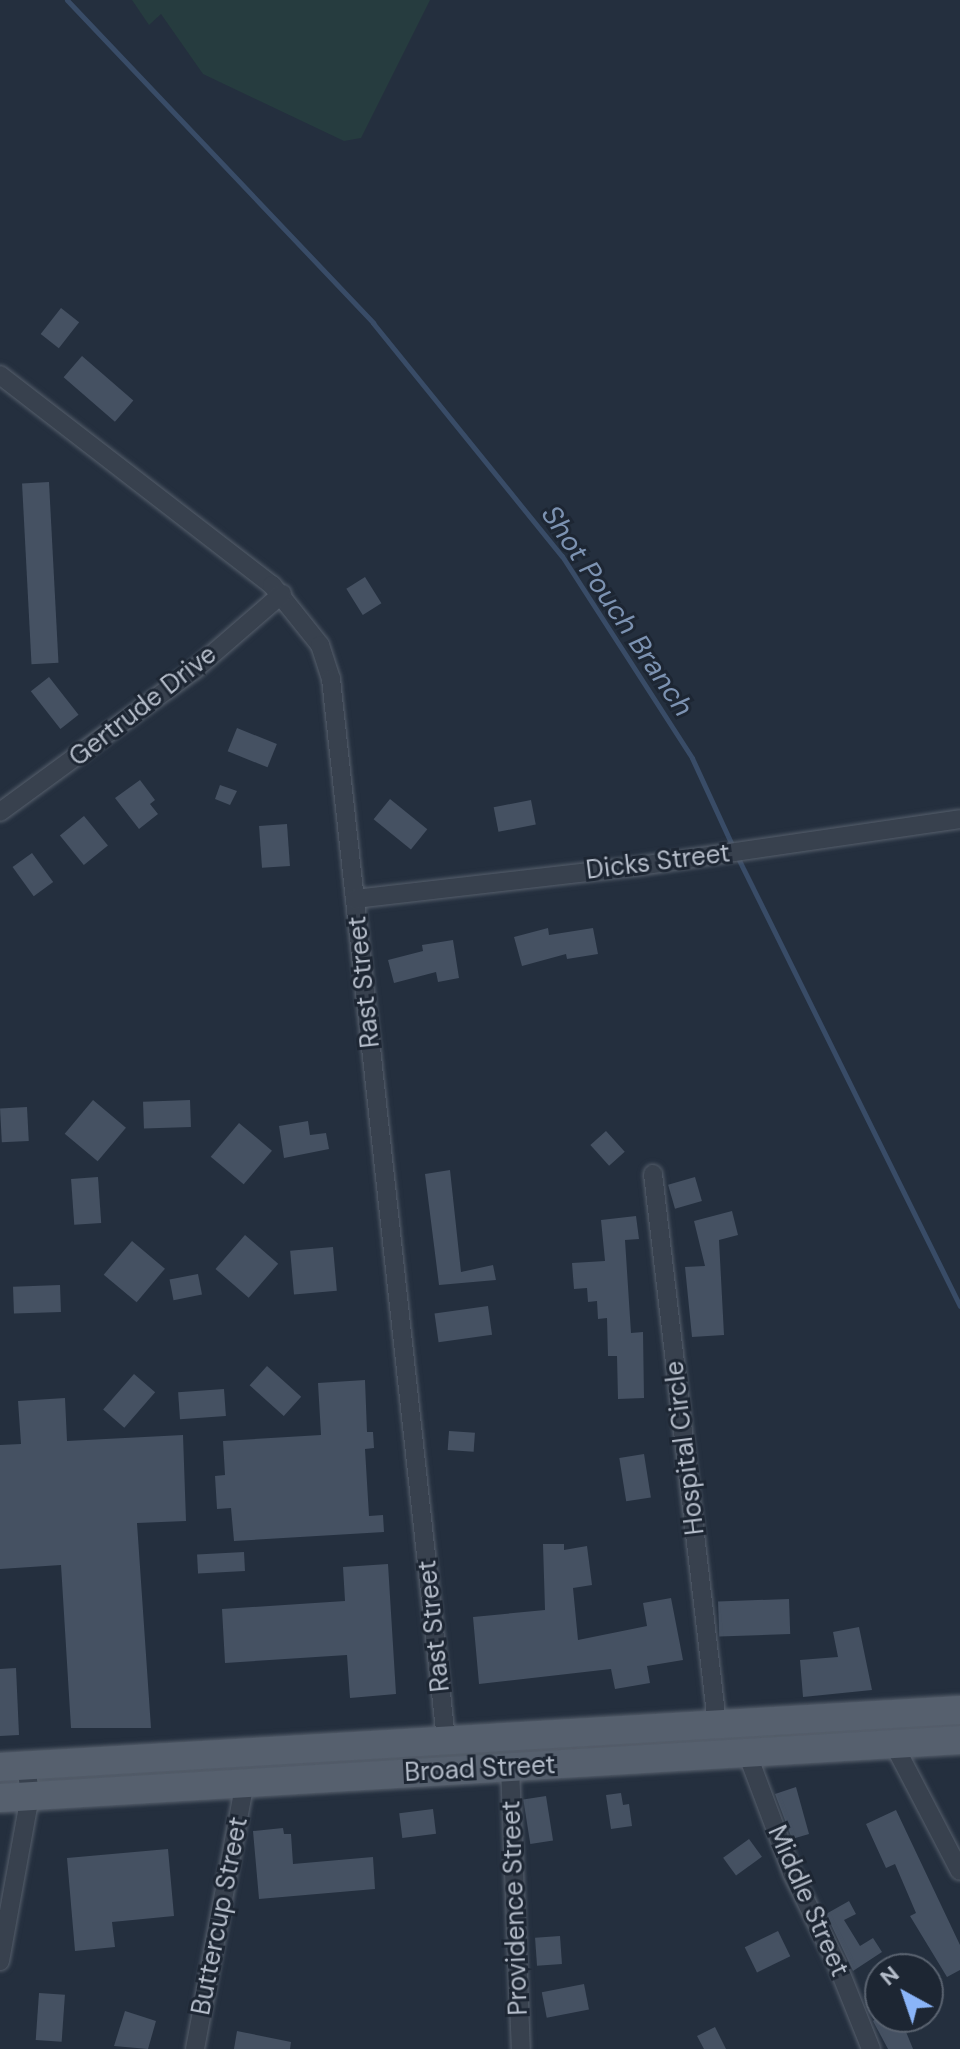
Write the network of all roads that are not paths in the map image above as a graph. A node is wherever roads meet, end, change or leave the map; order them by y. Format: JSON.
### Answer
{"nodes":[{"id":1,"x":0,"y":375,"type":"edge"},
{"id":2,"x":282,"y":594,"type":"junction"},
{"id":3,"x":0,"y":812,"type":"edge"},
{"id":4,"x":960,"y":819,"type":"edge"},
{"id":5,"x":355,"y":899,"type":"junction"},
{"id":6,"x":653,"y":1174,"type":"dead end"},
{"id":7,"x":960,"y":1710,"type":"edge"},
{"id":8,"x":717,"y":1723,"type":"junction"},
{"id":9,"x":446,"y":1739,"type":"junction"},
{"id":10,"x":960,"y":1740,"type":"edge"},
{"id":11,"x":894,"y":1745,"type":"junction"},
{"id":12,"x":747,"y":1753,"type":"junction"},
{"id":13,"x":13,"y":1766,"type":"edge"},
{"id":14,"x":510,"y":1767,"type":"junction"},
{"id":15,"x":245,"y":1783,"type":"junction"},
{"id":16,"x":30,"y":1796,"type":"junction"},
{"id":17,"x":0,"y":1798,"type":"edge"},
{"id":18,"x":960,"y":1871,"type":"edge"},
{"id":19,"x":0,"y":1961,"type":"edge"},
{"id":20,"x":195,"y":2049,"type":"edge"},
{"id":21,"x":521,"y":2049,"type":"edge"},
{"id":22,"x":871,"y":2049,"type":"edge"}],
"edges":[{"from":1,"to":2,"type":"street","name":"Rast Street"},
{"from":2,"to":3,"type":"street","name":"Gertrude Drive"},
{"from":2,"to":5,"type":"street","name":"Rast Street"},
{"from":4,"to":5,"type":"street","name":"Dicks Street"},
{"from":5,"to":9,"type":"street","name":"Rast Street"},
{"from":6,"to":8,"type":"street","name":"Hospital Circle"},
{"from":7,"to":8,"type":"main road","name":"Broad Street"},
{"from":8,"to":9,"type":"main road","name":"Broad Street"},
{"from":9,"to":13,"type":"main road","name":"Broad Street"},
{"from":10,"to":11,"type":"main road","name":"Broad Street"},
{"from":11,"to":12,"type":"main road","name":"Broad Street"},
{"from":11,"to":18,"type":"street"},
{"from":12,"to":14,"type":"main road","name":"Broad Street"},
{"from":12,"to":22,"type":"street","name":"Middle Street"},
{"from":13,"to":16,"type":"street"},
{"from":14,"to":15,"type":"main road","name":"Broad Street"},
{"from":14,"to":21,"type":"street","name":"Providence Street"},
{"from":15,"to":16,"type":"main road","name":"Broad Street"},
{"from":15,"to":20,"type":"street","name":"Buttercup Street"},
{"from":16,"to":17,"type":"main road","name":"Broad Street"},
{"from":16,"to":19,"type":"street"}]}
